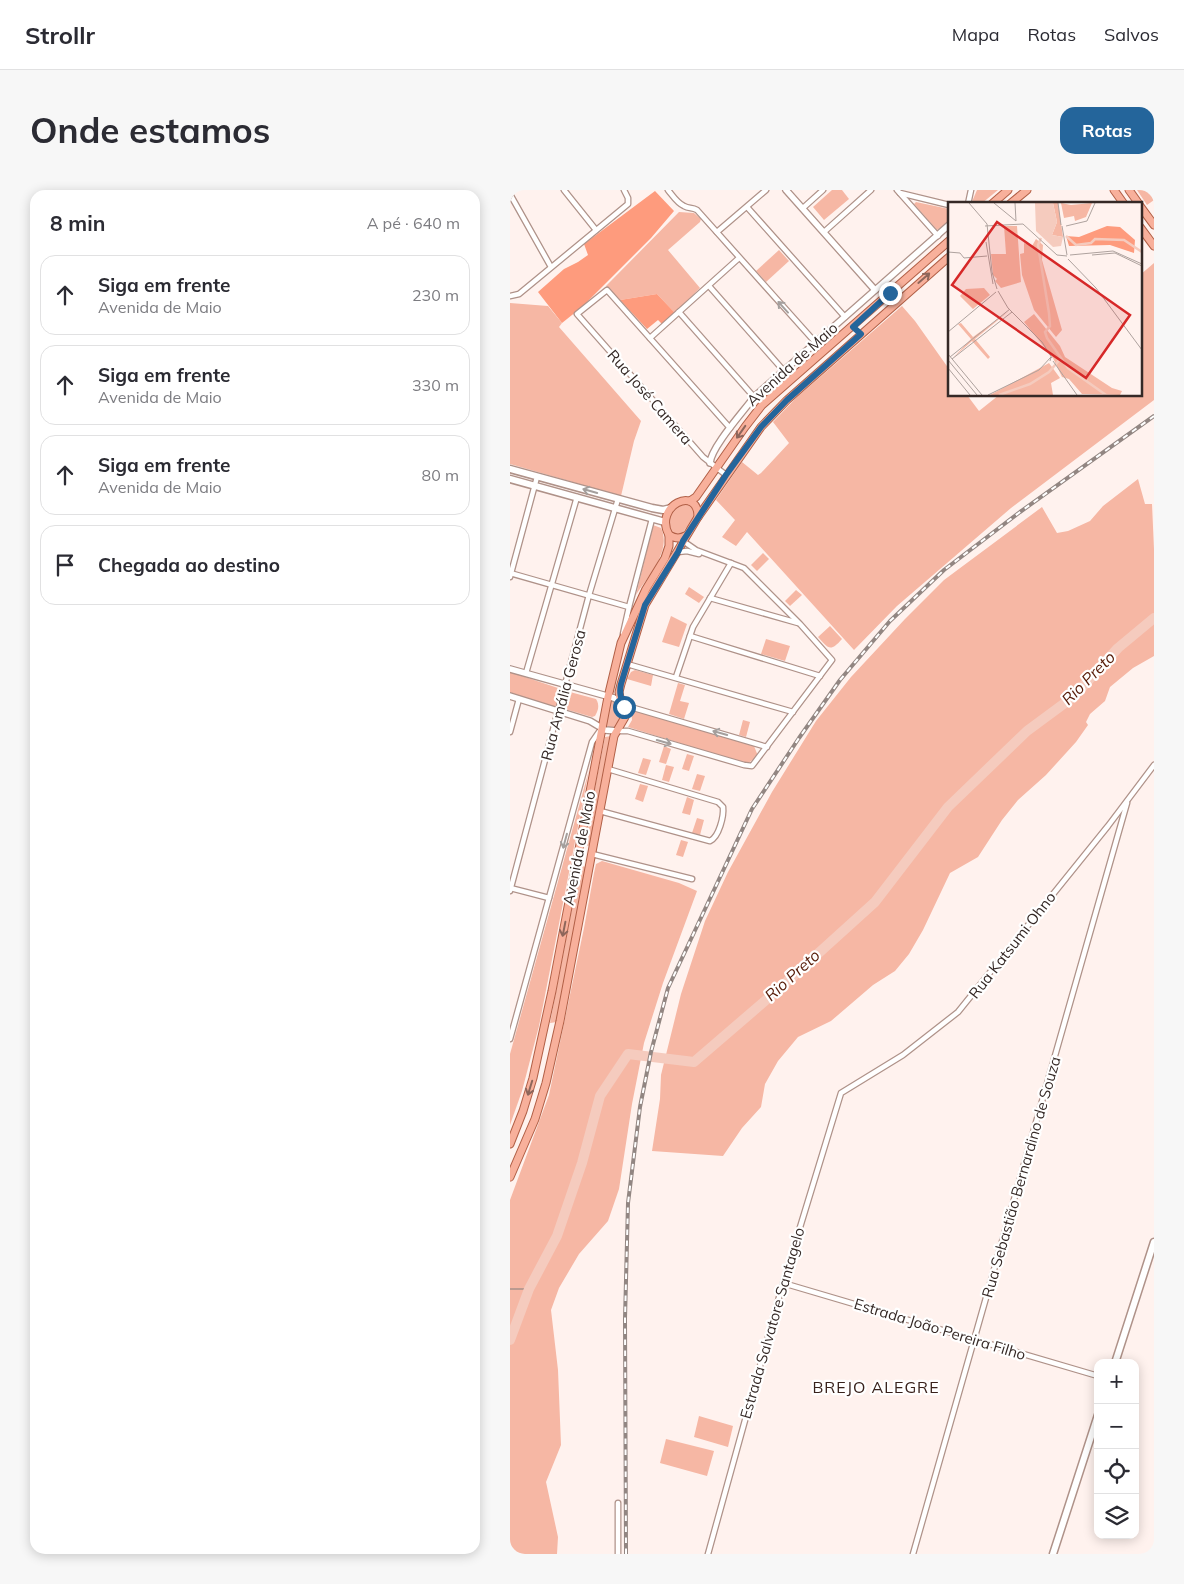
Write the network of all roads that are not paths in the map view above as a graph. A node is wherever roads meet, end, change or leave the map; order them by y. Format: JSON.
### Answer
{"nodes":[{"id":1,"x":564,"y":190,"type":"edge"},
{"id":2,"x":624,"y":190,"type":"edge"},
{"id":3,"x":668,"y":190,"type":"edge"},
{"id":4,"x":766,"y":190,"type":"edge"},
{"id":5,"x":786,"y":190,"type":"edge"},
{"id":6,"x":823,"y":190,"type":"edge"},
{"id":7,"x":871,"y":190,"type":"edge"},
{"id":8,"x":1008,"y":190,"type":"edge"},
{"id":9,"x":1027,"y":190,"type":"edge"},
{"id":10,"x":1114,"y":190,"type":"edge"},
{"id":11,"x":1129,"y":190,"type":"edge"},
{"id":12,"x":898,"y":191,"type":"edge"},
{"id":13,"x":510,"y":194,"type":"edge"},
{"id":14,"x":994,"y":202,"type":"edge"},
{"id":15,"x":1012,"y":202,"type":"edge"},
{"id":16,"x":1123,"y":202,"type":"edge"},
{"id":17,"x":1138,"y":202,"type":"edge"},
{"id":18,"x":948,"y":205,"type":"edge"},
{"id":19,"x":747,"y":207,"type":"junction"},
{"id":20,"x":802,"y":208,"type":"junction"},
{"id":21,"x":1142,"y":208,"type":"edge"},
{"id":22,"x":1154,"y":225,"type":"edge"},
{"id":23,"x":948,"y":227,"type":"edge"},
{"id":24,"x":596,"y":230,"type":"junction"},
{"id":25,"x":1142,"y":230,"type":"edge"},
{"id":26,"x":717,"y":232,"type":"junction"},
{"id":27,"x":824,"y":232,"type":"junction"},
{"id":28,"x":938,"y":236,"type":"junction"},
{"id":29,"x":948,"y":242,"type":"edge"},
{"id":30,"x":1154,"y":246,"type":"edge"},
{"id":31,"x":948,"y":257,"type":"edge"},
{"id":32,"x":740,"y":258,"type":"junction"},
{"id":33,"x":551,"y":267,"type":"junction"},
{"id":34,"x":709,"y":286,"type":"junction"},
{"id":35,"x":875,"y":290,"type":"junction"},
{"id":36,"x":510,"y":296,"type":"edge"},
{"id":37,"x":679,"y":312,"type":"junction"},
{"id":38,"x":845,"y":317,"type":"junction"},
{"id":39,"x":853,"y":327,"type":"junction"},
{"id":40,"x":861,"y":334,"type":"junction"},
{"id":41,"x":650,"y":338,"type":"junction"},
{"id":42,"x":816,"y":343,"type":"junction"},
{"id":43,"x":784,"y":371,"type":"junction"},
{"id":44,"x":754,"y":397,"type":"junction"},
{"id":45,"x":730,"y":428,"type":"junction"},
{"id":46,"x":713,"y":466,"type":"junction"},
{"id":47,"x":510,"y":469,"type":"edge"},
{"id":48,"x":726,"y":475,"type":"junction"},
{"id":49,"x":537,"y":476,"type":"junction"},
{"id":50,"x":510,"y":479,"type":"edge"},
{"id":51,"x":535,"y":486,"type":"junction"},
{"id":52,"x":577,"y":497,"type":"junction"},
{"id":53,"x":618,"y":500,"type":"junction"},
{"id":54,"x":690,"y":500,"type":"junction"},
{"id":55,"x":615,"y":508,"type":"junction"},
{"id":56,"x":671,"y":508,"type":"junction"},
{"id":57,"x":698,"y":517,"type":"junction"},
{"id":58,"x":652,"y":519,"type":"junction"},
{"id":59,"x":665,"y":522,"type":"junction"},
{"id":60,"x":669,"y":535,"type":"junction"},
{"id":61,"x":685,"y":538,"type":"junction"},
{"id":62,"x":678,"y":552,"type":"junction"},
{"id":63,"x":710,"y":556,"type":"junction"},
{"id":64,"x":731,"y":563,"type":"junction"},
{"id":65,"x":510,"y":574,"type":"edge"},
{"id":66,"x":550,"y":585,"type":"junction"},
{"id":67,"x":589,"y":595,"type":"junction"},
{"id":68,"x":710,"y":598,"type":"junction"},
{"id":69,"x":629,"y":607,"type":"junction"},
{"id":70,"x":800,"y":624,"type":"junction"},
{"id":71,"x":690,"y":636,"type":"junction"},
{"id":72,"x":622,"y":643,"type":"junction"},
{"id":73,"x":627,"y":664,"type":"junction"},
{"id":74,"x":510,"y":669,"type":"edge"},
{"id":75,"x":526,"y":673,"type":"junction"},
{"id":76,"x":820,"y":676,"type":"junction"},
{"id":77,"x":676,"y":677,"type":"junction"},
{"id":78,"x":565,"y":685,"type":"junction"},
{"id":79,"x":510,"y":696,"type":"edge"},
{"id":80,"x":608,"y":697,"type":"junction"},
{"id":81,"x":519,"y":699,"type":"junction"},
{"id":82,"x":622,"y":703,"type":"junction"},
{"id":83,"x":559,"y":711,"type":"junction"},
{"id":84,"x":794,"y":712,"type":"junction"},
{"id":85,"x":601,"y":729,"type":"junction"},
{"id":86,"x":617,"y":731,"type":"junction"},
{"id":87,"x":510,"y":732,"type":"edge"},
{"id":88,"x":754,"y":743,"type":"junction"},
{"id":89,"x":767,"y":747,"type":"junction"},
{"id":90,"x":760,"y":756,"type":"junction"},
{"id":91,"x":1154,"y":765,"type":"edge"},
{"id":92,"x":608,"y":770,"type":"junction"},
{"id":93,"x":1127,"y":800,"type":"junction"},
{"id":94,"x":600,"y":811,"type":"junction"},
{"id":95,"x":581,"y":840,"type":"junction"},
{"id":96,"x":592,"y":854,"type":"junction"},
{"id":97,"x":590,"y":863,"type":"junction"},
{"id":98,"x":576,"y":864,"type":"junction"},
{"id":99,"x":692,"y":879,"type":"dead end"},
{"id":100,"x":510,"y":889,"type":"edge"},
{"id":101,"x":549,"y":898,"type":"junction"},
{"id":102,"x":510,"y":1039,"type":"edge"},
{"id":103,"x":841,"y":1094,"type":"joint"},
{"id":104,"x":510,"y":1144,"type":"edge"},
{"id":105,"x":510,"y":1178,"type":"edge"},
{"id":106,"x":1154,"y":1242,"type":"edge"},
{"id":107,"x":783,"y":1283,"type":"junction"},
{"id":108,"x":975,"y":1339,"type":"junction"},
{"id":109,"x":1116,"y":1359,"type":"edge"},
{"id":110,"x":1094,"y":1375,"type":"edge"},
{"id":111,"x":1094,"y":1427,"type":"edge"},
{"id":112,"x":618,"y":1503,"type":"dead end"},
{"id":113,"x":618,"y":1554,"type":"edge"},
{"id":114,"x":708,"y":1554,"type":"edge"},
{"id":115,"x":913,"y":1554,"type":"edge"},
{"id":116,"x":1053,"y":1554,"type":"edge"}],
"edges":[{"from":1,"to":24,"type":"street"},
{"from":2,"to":24,"type":"street"},
{"from":3,"to":26,"type":"street"},
{"from":4,"to":19,"type":"street"},
{"from":5,"to":20,"type":"street"},
{"from":6,"to":20,"type":"street"},
{"from":7,"to":27,"type":"street"},
{"from":8,"to":14,"type":"main road"},
{"from":9,"to":15,"type":"main road"},
{"from":10,"to":16,"type":"main road"},
{"from":11,"to":17,"type":"main road"},
{"from":12,"to":18,"type":"street"},
{"from":12,"to":28,"type":"street"},
{"from":13,"to":33,"type":"street"},
{"from":19,"to":26,"type":"street"},
{"from":19,"to":38,"type":"street"},
{"from":20,"to":27,"type":"street"},
{"from":21,"to":22,"type":"main road"},
{"from":23,"to":28,"type":"street"},
{"from":24,"to":33,"type":"street"},
{"from":25,"to":30,"type":"main road"},
{"from":26,"to":32,"type":"street"},
{"from":27,"to":35,"type":"street"},
{"from":28,"to":35,"type":"street"},
{"from":29,"to":39,"type":"main road","name":"Avenida de Maio"},
{"from":40,"to":31,"type":"main road","name":"Avenida de Maio","one_way":true},
{"from":32,"to":34,"type":"street"},
{"from":42,"to":32,"type":"street","one_way":true},
{"from":33,"to":36,"type":"street"},
{"from":34,"to":37,"type":"street"},
{"from":34,"to":43,"type":"street"},
{"from":35,"to":38,"type":"street"},
{"from":37,"to":41,"type":"street"},
{"from":37,"to":44,"type":"street"},
{"from":38,"to":42,"type":"street"},
{"from":39,"to":40,"type":"main road"},
{"from":39,"to":46,"type":"main road","name":"Avenida de Maio","one_way":true},
{"from":40,"to":48,"type":"main road","name":"Avenida de Maio"},
{"from":41,"to":45,"type":"street"},
{"from":41,"to":46,"type":"street","name":"Rua José Camera"},
{"from":42,"to":43,"type":"street"},
{"from":43,"to":44,"type":"street"},
{"from":44,"to":45,"type":"street"},
{"from":45,"to":46,"type":"street"},
{"from":46,"to":48,"type":"street","name":"Rua José Camera"},
{"from":46,"to":54,"type":"main road","name":"Avenida de Maio"},
{"from":47,"to":49,"type":"main road"},
{"from":48,"to":57,"type":"main road","name":"Avenida de Maio"},
{"from":49,"to":51,"type":"street"},
{"from":53,"to":49,"type":"main road","one_way":true},
{"from":50,"to":51,"type":"main road"},
{"from":51,"to":52,"type":"main road"},
{"from":51,"to":65,"type":"street"},
{"from":52,"to":55,"type":"main road"},
{"from":52,"to":66,"type":"street"},
{"from":53,"to":55,"type":"street","name":"Rua Amália Gerosa"},
{"from":53,"to":56,"type":"main road"},
{"from":54,"to":56,"type":"main road"},
{"from":54,"to":57,"type":"main road"},
{"from":55,"to":58,"type":"main road"},
{"from":55,"to":67,"type":"street","name":"Rua Amália Gerosa"},
{"from":56,"to":59,"type":"main road"},
{"from":57,"to":61,"type":"main road"},
{"from":58,"to":59,"type":"main road"},
{"from":58,"to":69,"type":"street"},
{"from":59,"to":60,"type":"main road"},
{"from":60,"to":61,"type":"main road"},
{"from":60,"to":72,"type":"main road","name":"Avenida de Maio"},
{"from":61,"to":62,"type":"main road","name":"Avenida de Maio"},
{"from":61,"to":63,"type":"street"},
{"from":62,"to":63,"type":"street"},
{"from":62,"to":73,"type":"main road","name":"Avenida de Maio"},
{"from":63,"to":64,"type":"street"},
{"from":64,"to":68,"type":"street"},
{"from":64,"to":70,"type":"street"},
{"from":65,"to":66,"type":"street"},
{"from":66,"to":67,"type":"street"},
{"from":66,"to":75,"type":"street"},
{"from":67,"to":69,"type":"street"},
{"from":67,"to":78,"type":"street","name":"Rua Amália Gerosa"},
{"from":68,"to":70,"type":"street"},
{"from":68,"to":71,"type":"street"},
{"from":69,"to":72,"type":"street"},
{"from":70,"to":76,"type":"street"},
{"from":71,"to":76,"type":"street"},
{"from":71,"to":77,"type":"street"},
{"from":72,"to":80,"type":"main road","name":"Avenida de Maio"},
{"from":73,"to":77,"type":"street"},
{"from":73,"to":82,"type":"main road","name":"Avenida de Maio"},
{"from":74,"to":75,"type":"street"},
{"from":75,"to":78,"type":"street"},
{"from":76,"to":84,"type":"street"},
{"from":77,"to":84,"type":"street"},
{"from":78,"to":80,"type":"street"},
{"from":78,"to":83,"type":"street","name":"Rua Amália Gerosa"},
{"from":79,"to":81,"type":"street"},
{"from":80,"to":82,"type":"street"},
{"from":80,"to":85,"type":"main road","name":"Avenida de Maio"},
{"from":81,"to":83,"type":"street"},
{"from":81,"to":87,"type":"street"},
{"from":82,"to":86,"type":"main road","name":"Avenida de Maio"},
{"from":88,"to":82,"type":"street","one_way":true},
{"from":83,"to":85,"type":"street"},
{"from":83,"to":100,"type":"street","name":"Rua Amália Gerosa"},
{"from":84,"to":89,"type":"street"},
{"from":85,"to":86,"type":"street"},
{"from":85,"to":95,"type":"main road","name":"Avenida de Maio"},
{"from":85,"to":101,"type":"street","one_way":true},
{"from":86,"to":90,"type":"street","one_way":true},
{"from":86,"to":92,"type":"main road","name":"Avenida de Maio"},
{"from":88,"to":89,"type":"street"},
{"from":88,"to":90,"type":"street"},
{"from":89,"to":90,"type":"street"},
{"from":91,"to":93,"type":"street","name":"Rua Katsumi Ohno"},
{"from":92,"to":94,"type":"main road","name":"Avenida de Maio"},
{"from":92,"to":94,"type":"street"},
{"from":93,"to":103,"type":"street","name":"Rua Katsumi Ohno"},
{"from":93,"to":108,"type":"street","name":"Rua Sebastião Bernardino de Souza"},
{"from":94,"to":96,"type":"main road","name":"Avenida de Maio"},
{"from":95,"to":96,"type":"main road"},
{"from":95,"to":98,"type":"main road","name":"Avenida de Maio"},
{"from":96,"to":97,"type":"main road","name":"Avenida de Maio"},
{"from":96,"to":99,"type":"street"},
{"from":97,"to":98,"type":"main road"},
{"from":97,"to":105,"type":"main road","name":"Avenida de Maio"},
{"from":98,"to":104,"type":"main road","name":"Avenida de Maio","one_way":true},
{"from":100,"to":101,"type":"street"},
{"from":101,"to":102,"type":"street"},
{"from":103,"to":107,"type":"street","name":"Estrada Salvatore Santagelo"},
{"from":106,"to":109,"type":"main road"},
{"from":107,"to":108,"type":"street","name":"Estrada João Pereira Filho"},
{"from":107,"to":114,"type":"street","name":"Estrada Salvatore Santagelo"},
{"from":108,"to":110,"type":"street","name":"Estrada João Pereira Filho"},
{"from":108,"to":115,"type":"street","name":"Rua Sebastião Bernardino de Souza"},
{"from":111,"to":116,"type":"main road"},
{"from":112,"to":113,"type":"street"}]}
